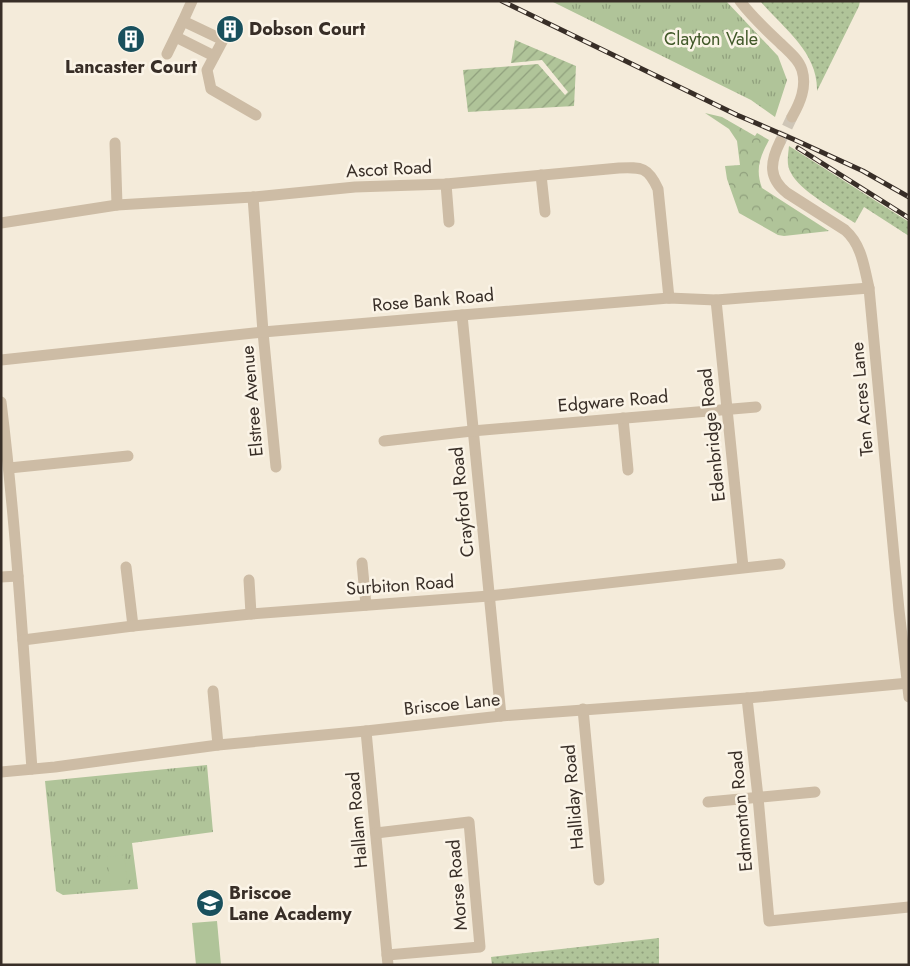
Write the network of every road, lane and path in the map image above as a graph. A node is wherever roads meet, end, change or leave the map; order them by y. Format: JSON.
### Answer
{"nodes":[{"id":1,"x":192,"y":1,"type":"edge"},
{"id":2,"x":740,"y":1,"type":"edge"},
{"id":3,"x":184,"y":21,"type":"junction"},
{"id":4,"x":176,"y":37,"type":"junction"},
{"id":5,"x":167,"y":54,"type":"dead end"},
{"id":6,"x":214,"y":56,"type":"junction"},
{"id":7,"x":256,"y":115,"type":"dead end"},
{"id":8,"x":792,"y":118,"type":"tunnel mouth"},
{"id":9,"x":780,"y":142,"type":"tunnel mouth"},
{"id":10,"x":115,"y":143,"type":"dead end"},
{"id":11,"x":541,"y":175,"type":"junction"},
{"id":12,"x":446,"y":184,"type":"junction"},
{"id":13,"x":253,"y":197,"type":"junction"},
{"id":14,"x":117,"y":205,"type":"junction"},
{"id":15,"x":545,"y":212,"type":"dead end"},
{"id":16,"x":449,"y":222,"type":"dead end"},
{"id":17,"x":1,"y":223,"type":"edge"},
{"id":18,"x":868,"y":288,"type":"junction"},
{"id":19,"x":669,"y":298,"type":"junction"},
{"id":20,"x":716,"y":300,"type":"junction"},
{"id":21,"x":462,"y":315,"type":"junction"},
{"id":22,"x":263,"y":332,"type":"junction"},
{"id":23,"x":1,"y":360,"type":"edge"},
{"id":24,"x":1,"y":402,"type":"edge"},
{"id":25,"x":756,"y":407,"type":"dead end"},
{"id":26,"x":727,"y":409,"type":"junction"},
{"id":27,"x":624,"y":418,"type":"junction"},
{"id":28,"x":472,"y":431,"type":"junction"},
{"id":29,"x":384,"y":441,"type":"dead end"},
{"id":30,"x":128,"y":456,"type":"dead end"},
{"id":31,"x":276,"y":467,"type":"dead end"},
{"id":32,"x":628,"y":470,"type":"dead end"},
{"id":33,"x":7,"y":475,"type":"edge"},
{"id":34,"x":362,"y":563,"type":"dead end"},
{"id":35,"x":780,"y":564,"type":"dead end"},
{"id":36,"x":126,"y":567,"type":"dead end"},
{"id":37,"x":743,"y":568,"type":"junction"},
{"id":38,"x":18,"y":576,"type":"junction"},
{"id":39,"x":1,"y":577,"type":"edge"},
{"id":40,"x":248,"y":580,"type":"dead end"},
{"id":41,"x":489,"y":596,"type":"junction"},
{"id":42,"x":366,"y":605,"type":"junction"},
{"id":43,"x":251,"y":614,"type":"junction"},
{"id":44,"x":133,"y":626,"type":"junction"},
{"id":45,"x":23,"y":640,"type":"junction"},
{"id":46,"x":908,"y":683,"type":"edge"},
{"id":47,"x":213,"y":691,"type":"dead end"},
{"id":48,"x":909,"y":697,"type":"edge"},
{"id":49,"x":747,"y":698,"type":"junction"},
{"id":50,"x":583,"y":710,"type":"junction"},
{"id":51,"x":501,"y":716,"type":"junction"},
{"id":52,"x":366,"y":731,"type":"junction"},
{"id":53,"x":218,"y":745,"type":"junction"},
{"id":54,"x":32,"y":769,"type":"junction"},
{"id":55,"x":1,"y":772,"type":"edge"},
{"id":56,"x":815,"y":792,"type":"dead end"},
{"id":57,"x":758,"y":797,"type":"junction"},
{"id":58,"x":708,"y":802,"type":"dead end"},
{"id":59,"x":376,"y":833,"type":"junction"},
{"id":60,"x":599,"y":880,"type":"dead end"},
{"id":61,"x":909,"y":907,"type":"edge"},
{"id":62,"x":388,"y":960,"type":"edge"}],
"edges":[{"from":1,"to":3,"type":"street"},
{"from":2,"to":8,"type":"street"},
{"from":3,"to":4,"type":"street"},
{"from":3,"to":6,"type":"street"},
{"from":4,"to":5,"type":"street"},
{"from":4,"to":6,"type":"street"},
{"from":6,"to":7,"type":"street"},
{"from":9,"to":18,"type":"street","name":"Ten Acres Lane"},
{"from":10,"to":14,"type":"street"},
{"from":11,"to":12,"type":"street","name":"Ascot Road"},
{"from":11,"to":15,"type":"street"},
{"from":11,"to":19,"type":"street","name":"Ascot Road"},
{"from":12,"to":13,"type":"street","name":"Ascot Road"},
{"from":12,"to":16,"type":"street"},
{"from":13,"to":14,"type":"street","name":"Ascot Road"},
{"from":13,"to":22,"type":"street","name":"Elstree Avenue"},
{"from":14,"to":17,"type":"street","name":"Ascot Road"},
{"from":18,"to":20,"type":"street","name":"Rose Bank Road"},
{"from":18,"to":46,"type":"street","name":"Ten Acres Lane"},
{"from":19,"to":20,"type":"street","name":"Rose Bank Road"},
{"from":19,"to":21,"type":"street","name":"Rose Bank Road"},
{"from":20,"to":26,"type":"street","name":"Edenbridge Road"},
{"from":21,"to":22,"type":"street","name":"Rose Bank Road"},
{"from":21,"to":28,"type":"street","name":"Crayford Road"},
{"from":22,"to":23,"type":"street","name":"Rose Bank Road"},
{"from":22,"to":31,"type":"street","name":"Elstree Avenue"},
{"from":24,"to":33,"type":"street"},
{"from":25,"to":26,"type":"street","name":"Edgware Road"},
{"from":26,"to":27,"type":"street","name":"Edgware Road"},
{"from":26,"to":37,"type":"street","name":"Edenbridge Road"},
{"from":27,"to":28,"type":"street","name":"Edgware Road"},
{"from":27,"to":32,"type":"street"},
{"from":28,"to":29,"type":"street","name":"Edgware Road"},
{"from":28,"to":41,"type":"street","name":"Crayford Road"},
{"from":30,"to":33,"type":"street"},
{"from":33,"to":38,"type":"street"},
{"from":34,"to":42,"type":"street"},
{"from":35,"to":37,"type":"street","name":"Surbiton Road"},
{"from":36,"to":44,"type":"street"},
{"from":37,"to":41,"type":"street","name":"Surbiton Road"},
{"from":38,"to":39,"type":"street"},
{"from":38,"to":45,"type":"street"},
{"from":40,"to":43,"type":"street"},
{"from":41,"to":42,"type":"street","name":"Surbiton Road"},
{"from":41,"to":51,"type":"street","name":"Crayford Road"},
{"from":42,"to":43,"type":"street","name":"Surbiton Road"},
{"from":43,"to":44,"type":"street","name":"Surbiton Road"},
{"from":44,"to":45,"type":"street","name":"Surbiton Road"},
{"from":45,"to":54,"type":"street"},
{"from":46,"to":48,"type":"street","name":"Ten Acres Lane"},
{"from":46,"to":49,"type":"street","name":"Briscoe Lane"},
{"from":47,"to":53,"type":"street"},
{"from":49,"to":50,"type":"street","name":"Briscoe Lane"},
{"from":49,"to":57,"type":"street","name":"Edmonton Road"},
{"from":50,"to":51,"type":"street","name":"Briscoe Lane"},
{"from":50,"to":60,"type":"street","name":"Halliday Road"},
{"from":51,"to":52,"type":"street","name":"Briscoe Lane"},
{"from":52,"to":53,"type":"street","name":"Briscoe Lane"},
{"from":52,"to":59,"type":"street","name":"Hallam Road"},
{"from":53,"to":54,"type":"street","name":"Briscoe Lane"},
{"from":54,"to":55,"type":"street","name":"Briscoe Lane"},
{"from":56,"to":57,"type":"street"},
{"from":57,"to":58,"type":"street"},
{"from":57,"to":61,"type":"street","name":"Edmonton Road"},
{"from":59,"to":62,"type":"street","name":"Hallam Road"},
{"from":59,"to":62,"type":"street","name":"Morse Road"}]}
